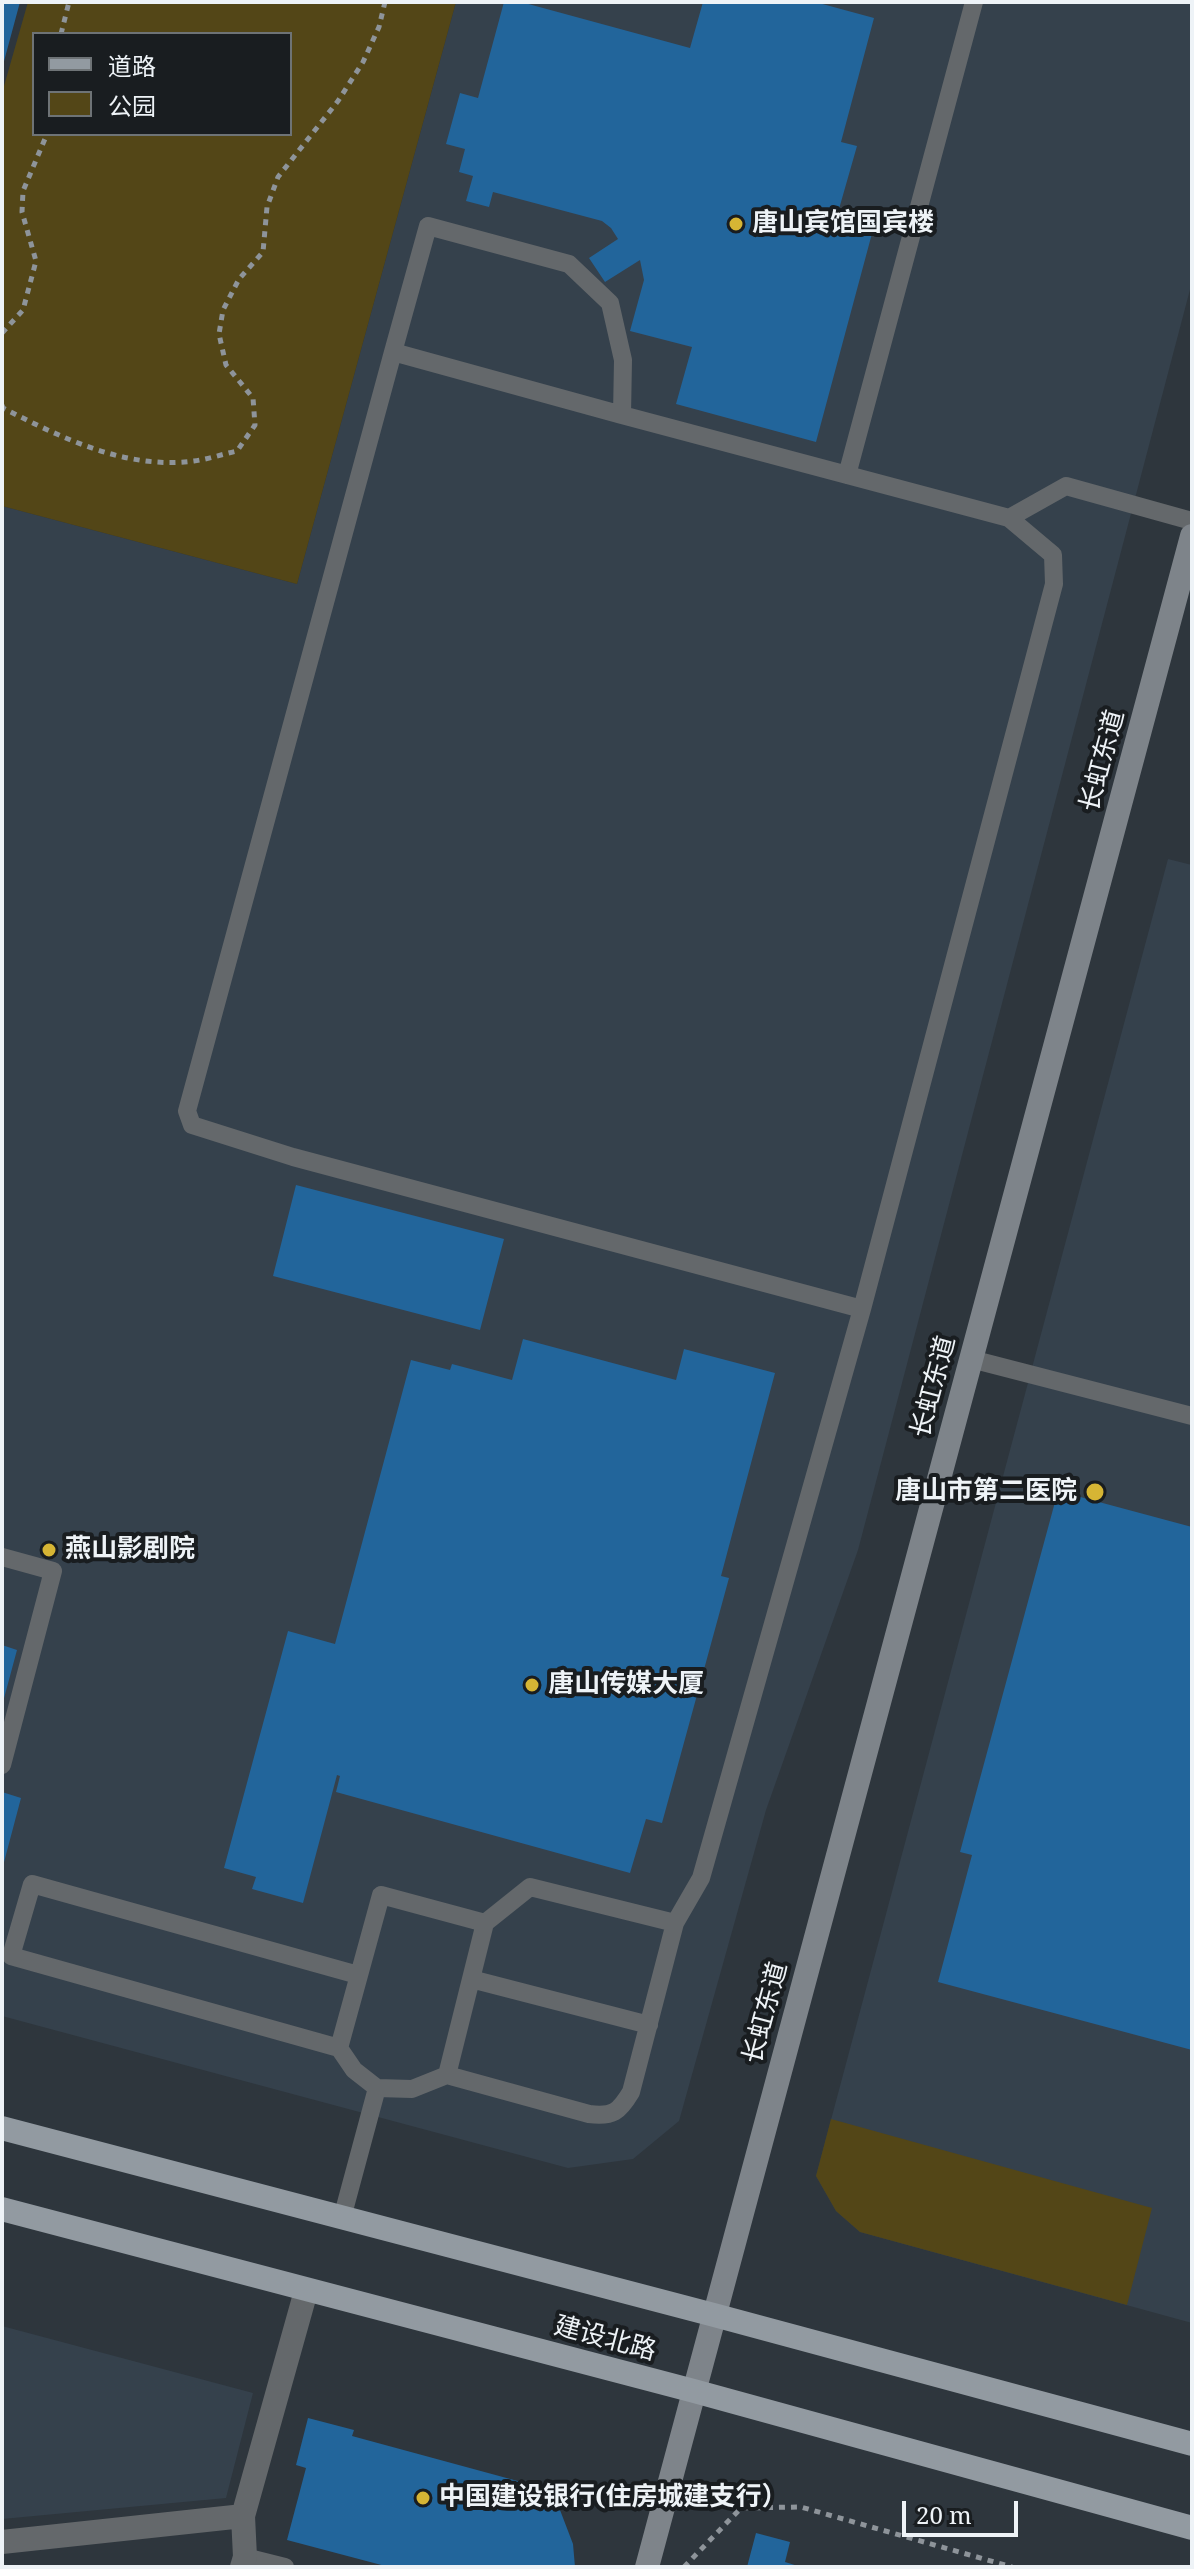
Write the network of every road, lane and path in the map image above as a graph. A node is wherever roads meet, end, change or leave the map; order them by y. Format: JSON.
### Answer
{"nodes":[{"id":1,"x":69,"y":2,"type":"edge"},
{"id":2,"x":385,"y":2,"type":"edge"},
{"id":3,"x":974,"y":2,"type":"edge"},
{"id":4,"x":62,"y":32,"type":"edge"},
{"id":5,"x":46,"y":136,"type":"edge"},
{"id":6,"x":2,"y":333,"type":"edge"},
{"id":7,"x":393,"y":352,"type":"junction"},
{"id":8,"x":2,"y":405,"type":"edge"},
{"id":9,"x":622,"y":415,"type":"junction"},
{"id":10,"x":847,"y":475,"type":"junction"},
{"id":11,"x":1009,"y":518,"type":"junction"},
{"id":12,"x":1192,"y":521,"type":"edge"},
{"id":13,"x":1192,"y":536,"type":"edge"},
{"id":14,"x":862,"y":1309,"type":"junction"},
{"id":15,"x":971,"y":1359,"type":"junction"},
{"id":16,"x":1192,"y":1416,"type":"edge"},
{"id":17,"x":2,"y":1557,"type":"edge"},
{"id":18,"x":2,"y":1765,"type":"edge"},
{"id":19,"x":485,"y":1923,"type":"junction"},
{"id":20,"x":675,"y":1923,"type":"junction"},
{"id":21,"x":358,"y":1975,"type":"junction"},
{"id":22,"x":471,"y":1979,"type":"junction"},
{"id":23,"x":649,"y":2025,"type":"junction"},
{"id":24,"x":339,"y":2048,"type":"junction"},
{"id":25,"x":447,"y":2075,"type":"junction"},
{"id":26,"x":377,"y":2088,"type":"junction"},
{"id":27,"x":2,"y":2128,"type":"edge"},
{"id":28,"x":2,"y":2209,"type":"edge"},
{"id":29,"x":342,"y":2218,"type":"junction"},
{"id":30,"x":306,"y":2291,"type":"junction"},
{"id":31,"x":714,"y":2315,"type":"junction"},
{"id":32,"x":694,"y":2391,"type":"junction"},
{"id":33,"x":1192,"y":2444,"type":"edge"},
{"id":34,"x":243,"y":2516,"type":"junction"},
{"id":35,"x":1192,"y":2528,"type":"edge"},
{"id":36,"x":2,"y":2542,"type":"edge"},
{"id":37,"x":244,"y":2562,"type":"edge"},
{"id":38,"x":285,"y":2567,"type":"edge"},
{"id":39,"x":647,"y":2567,"type":"edge"},
{"id":40,"x":684,"y":2567,"type":"edge"},
{"id":41,"x":1012,"y":2567,"type":"edge"}],
"edges":[{"from":1,"to":4,"type":"path"},
{"from":2,"to":8,"type":"path"},
{"from":3,"to":10,"type":"lane"},
{"from":5,"to":6,"type":"path"},
{"from":7,"to":9,"type":"lane"},
{"from":7,"to":9,"type":"lane"},
{"from":7,"to":14,"type":"lane"},
{"from":9,"to":10,"type":"lane"},
{"from":10,"to":11,"type":"lane"},
{"from":11,"to":12,"type":"lane"},
{"from":11,"to":14,"type":"lane"},
{"from":13,"to":15,"type":"street","name":"长虹东道"},
{"from":14,"to":20,"type":"lane"},
{"from":15,"to":16,"type":"lane"},
{"from":15,"to":31,"type":"street","name":"长虹东道"},
{"from":17,"to":18,"type":"lane"},
{"from":19,"to":20,"type":"lane"},
{"from":19,"to":21,"type":"lane"},
{"from":19,"to":22,"type":"lane"},
{"from":20,"to":23,"type":"lane"},
{"from":21,"to":24,"type":"lane"},
{"from":21,"to":24,"type":"lane"},
{"from":22,"to":23,"type":"lane"},
{"from":22,"to":25,"type":"lane"},
{"from":23,"to":25,"type":"lane"},
{"from":24,"to":26,"type":"lane"},
{"from":25,"to":26,"type":"lane"},
{"from":26,"to":29,"type":"lane"},
{"from":27,"to":29,"type":"main road","name":"建设北路"},
{"from":28,"to":30,"type":"main road","name":"建设北路"},
{"from":29,"to":31,"type":"main road","name":"建设北路"},
{"from":30,"to":32,"type":"main road","name":"建设北路"},
{"from":30,"to":34,"type":"street"},
{"from":31,"to":32,"type":"street","name":"长虹东道"},
{"from":31,"to":33,"type":"main road","name":"建设北路"},
{"from":32,"to":35,"type":"main road","name":"建设北路"},
{"from":32,"to":39,"type":"street","name":"长虹东道"},
{"from":34,"to":36,"type":"street"},
{"from":34,"to":37,"type":"street"},
{"from":37,"to":38,"type":"lane"},
{"from":40,"to":41,"type":"path"}]}
